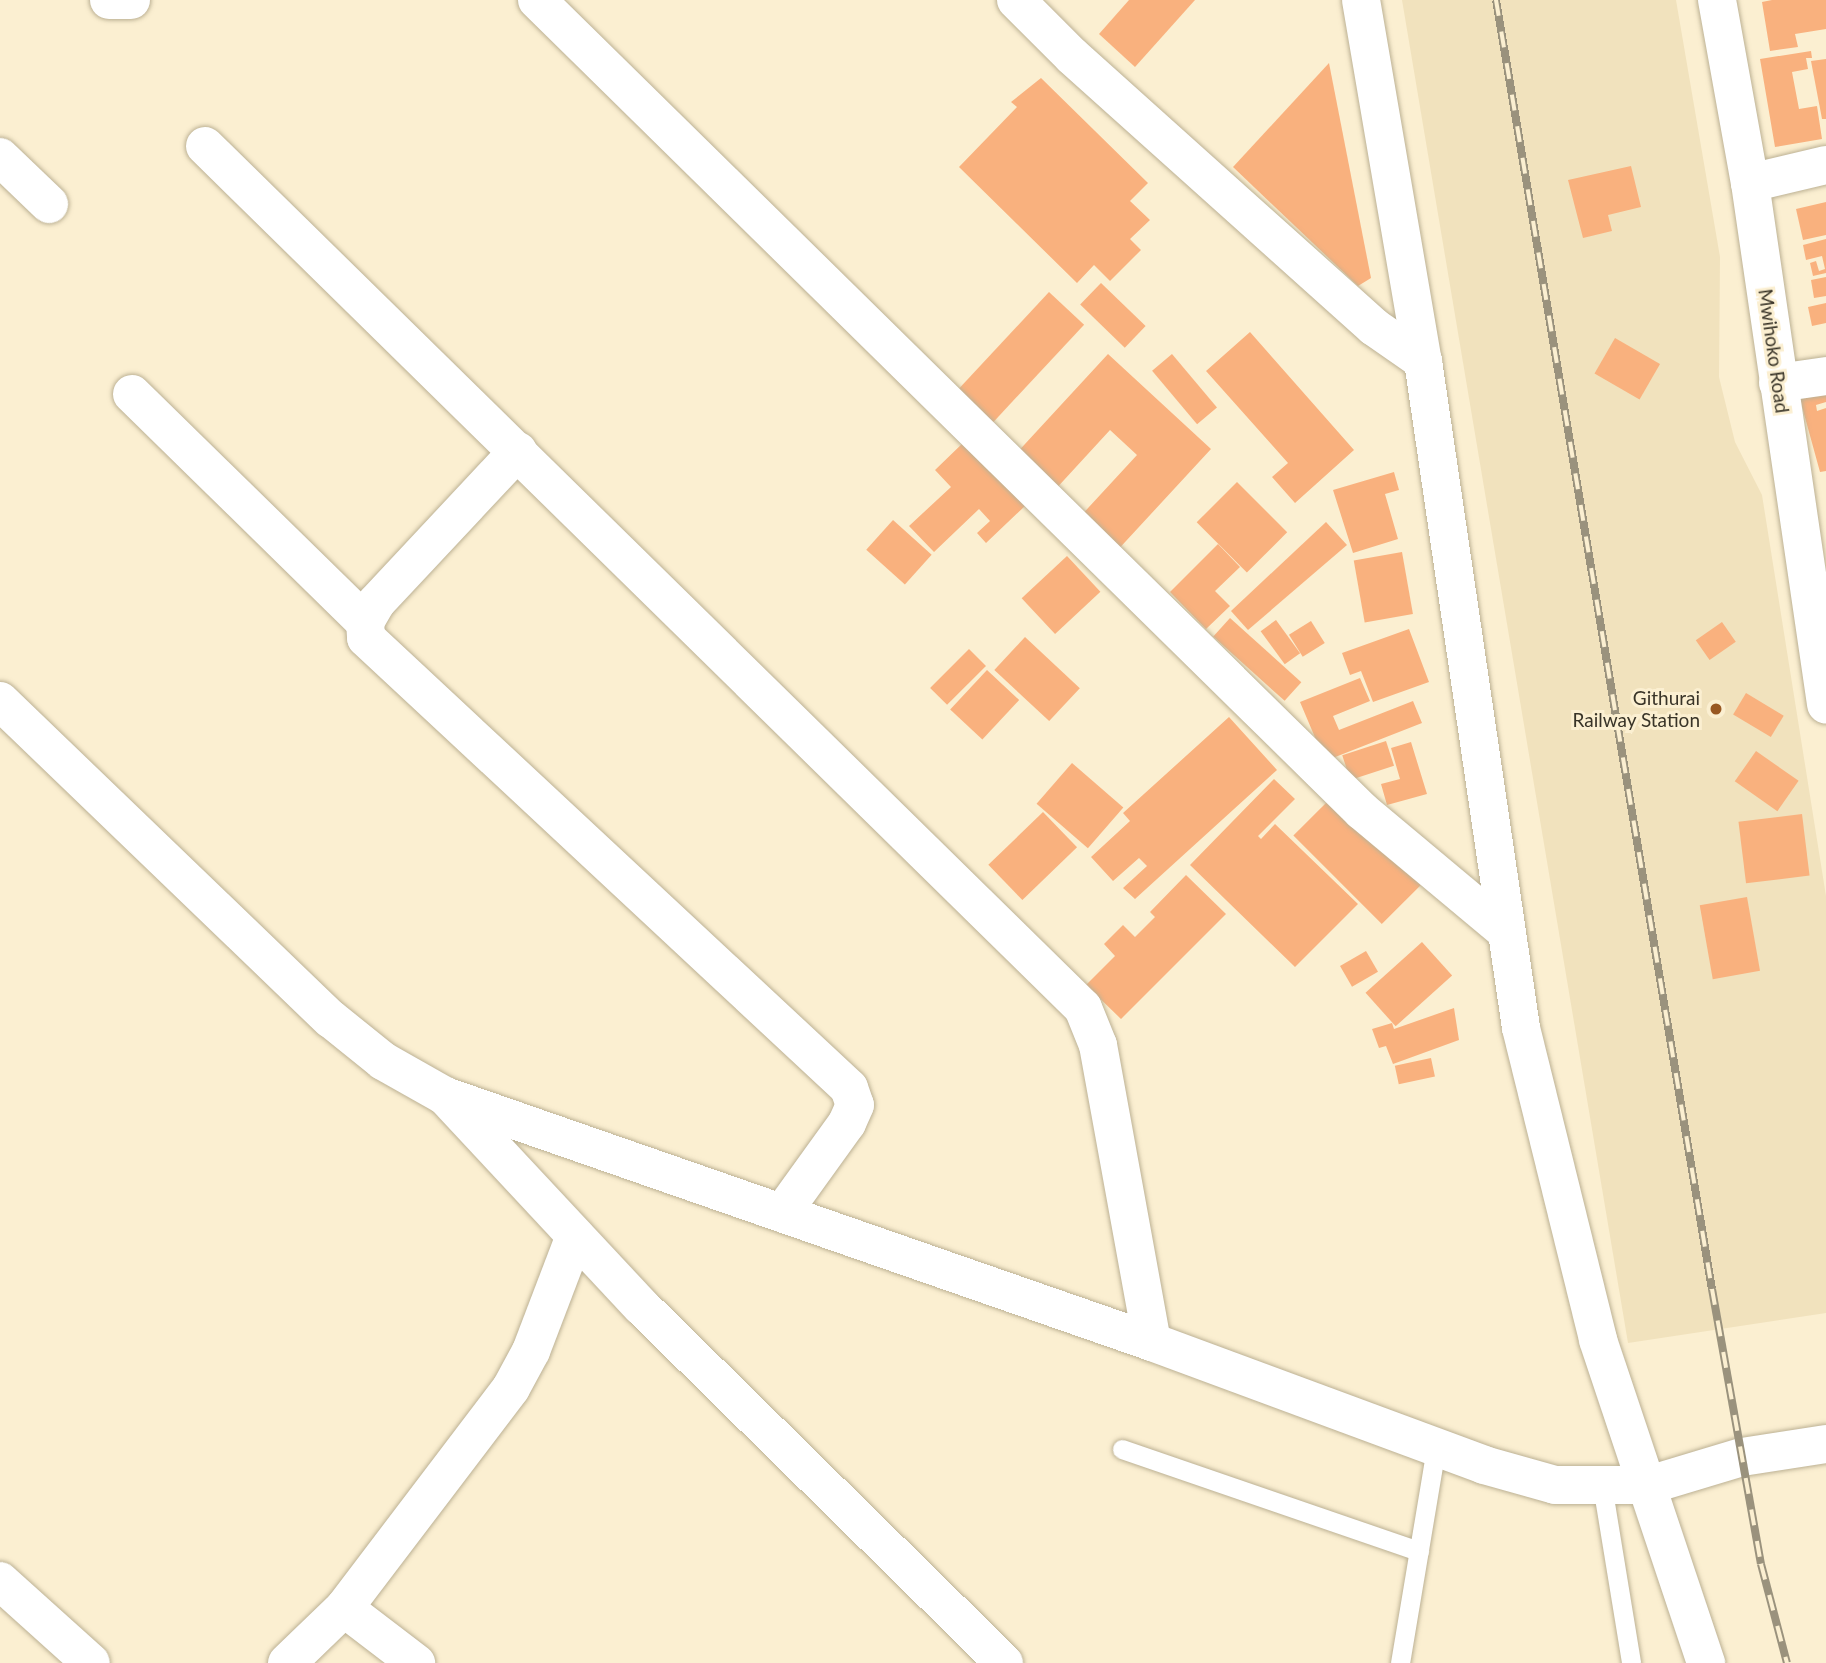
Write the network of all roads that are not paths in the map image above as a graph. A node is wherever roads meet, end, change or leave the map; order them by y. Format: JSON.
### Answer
{"nodes":[{"id":1,"x":109,"y":0,"type":"edge"},
{"id":2,"x":131,"y":0,"type":"edge"},
{"id":3,"x":537,"y":0,"type":"edge"},
{"id":4,"x":1016,"y":0,"type":"edge"},
{"id":5,"x":1361,"y":0,"type":"edge"},
{"id":6,"x":1717,"y":0,"type":"edge"},
{"id":7,"x":205,"y":146,"type":"dead end"},
{"id":8,"x":0,"y":157,"type":"edge"},
{"id":9,"x":1826,"y":165,"type":"edge"},
{"id":10,"x":1750,"y":183,"type":"junction"},
{"id":11,"x":49,"y":204,"type":"dead end"},
{"id":12,"x":1423,"y":361,"type":"junction"},
{"id":13,"x":1826,"y":376,"type":"edge"},
{"id":14,"x":1778,"y":383,"type":"junction"},
{"id":15,"x":132,"y":394,"type":"dead end"},
{"id":16,"x":518,"y":450,"type":"junction"},
{"id":17,"x":365,"y":622,"type":"junction"},
{"id":18,"x":0,"y":701,"type":"edge"},
{"id":19,"x":1826,"y":704,"type":"edge"},
{"id":20,"x":1503,"y":929,"type":"junction"},
{"id":21,"x":445,"y":1096,"type":"junction"},
{"id":22,"x":782,"y":1213,"type":"junction"},
{"id":23,"x":575,"y":1236,"type":"junction"},
{"id":24,"x":1152,"y":1342,"type":"junction"},
{"id":25,"x":1826,"y":1444,"type":"edge"},
{"id":26,"x":1436,"y":1447,"type":"junction"},
{"id":27,"x":1122,"y":1449,"type":"dead end"},
{"id":28,"x":1602,"y":1485,"type":"junction"},
{"id":29,"x":1649,"y":1485,"type":"junction"},
{"id":30,"x":1419,"y":1551,"type":"junction"},
{"id":31,"x":0,"y":1581,"type":"edge"},
{"id":32,"x":344,"y":1608,"type":"junction"},
{"id":33,"x":91,"y":1663,"type":"edge"},
{"id":34,"x":287,"y":1663,"type":"edge"},
{"id":35,"x":416,"y":1663,"type":"edge"},
{"id":36,"x":1004,"y":1663,"type":"edge"},
{"id":37,"x":1400,"y":1663,"type":"edge"},
{"id":38,"x":1631,"y":1663,"type":"edge"},
{"id":39,"x":1706,"y":1663,"type":"edge"}],
"edges":[{"from":1,"to":2,"type":"street"},
{"from":3,"to":20,"type":"street"},
{"from":4,"to":12,"type":"street"},
{"from":5,"to":12,"type":"street"},
{"from":6,"to":10,"type":"street","name":"Mwihoko Road"},
{"from":7,"to":16,"type":"street"},
{"from":8,"to":11,"type":"street"},
{"from":9,"to":10,"type":"street"},
{"from":10,"to":14,"type":"street","name":"Mwihoko Road"},
{"from":12,"to":20,"type":"street"},
{"from":13,"to":14,"type":"street"},
{"from":14,"to":19,"type":"street","name":"Mwihoko Road"},
{"from":15,"to":17,"type":"street"},
{"from":16,"to":17,"type":"street"},
{"from":16,"to":24,"type":"street"},
{"from":17,"to":22,"type":"street"},
{"from":18,"to":21,"type":"street"},
{"from":20,"to":29,"type":"street"},
{"from":21,"to":22,"type":"street"},
{"from":21,"to":23,"type":"street"},
{"from":22,"to":24,"type":"street"},
{"from":23,"to":32,"type":"street"},
{"from":23,"to":36,"type":"street"},
{"from":24,"to":26,"type":"street"},
{"from":25,"to":29,"type":"street"},
{"from":26,"to":28,"type":"street"},
{"from":26,"to":30,"type":"lane"},
{"from":27,"to":30,"type":"lane"},
{"from":28,"to":29,"type":"street"},
{"from":28,"to":38,"type":"lane"},
{"from":29,"to":39,"type":"street"},
{"from":30,"to":37,"type":"lane"},
{"from":31,"to":33,"type":"street"},
{"from":32,"to":34,"type":"street"},
{"from":32,"to":35,"type":"street"}]}
